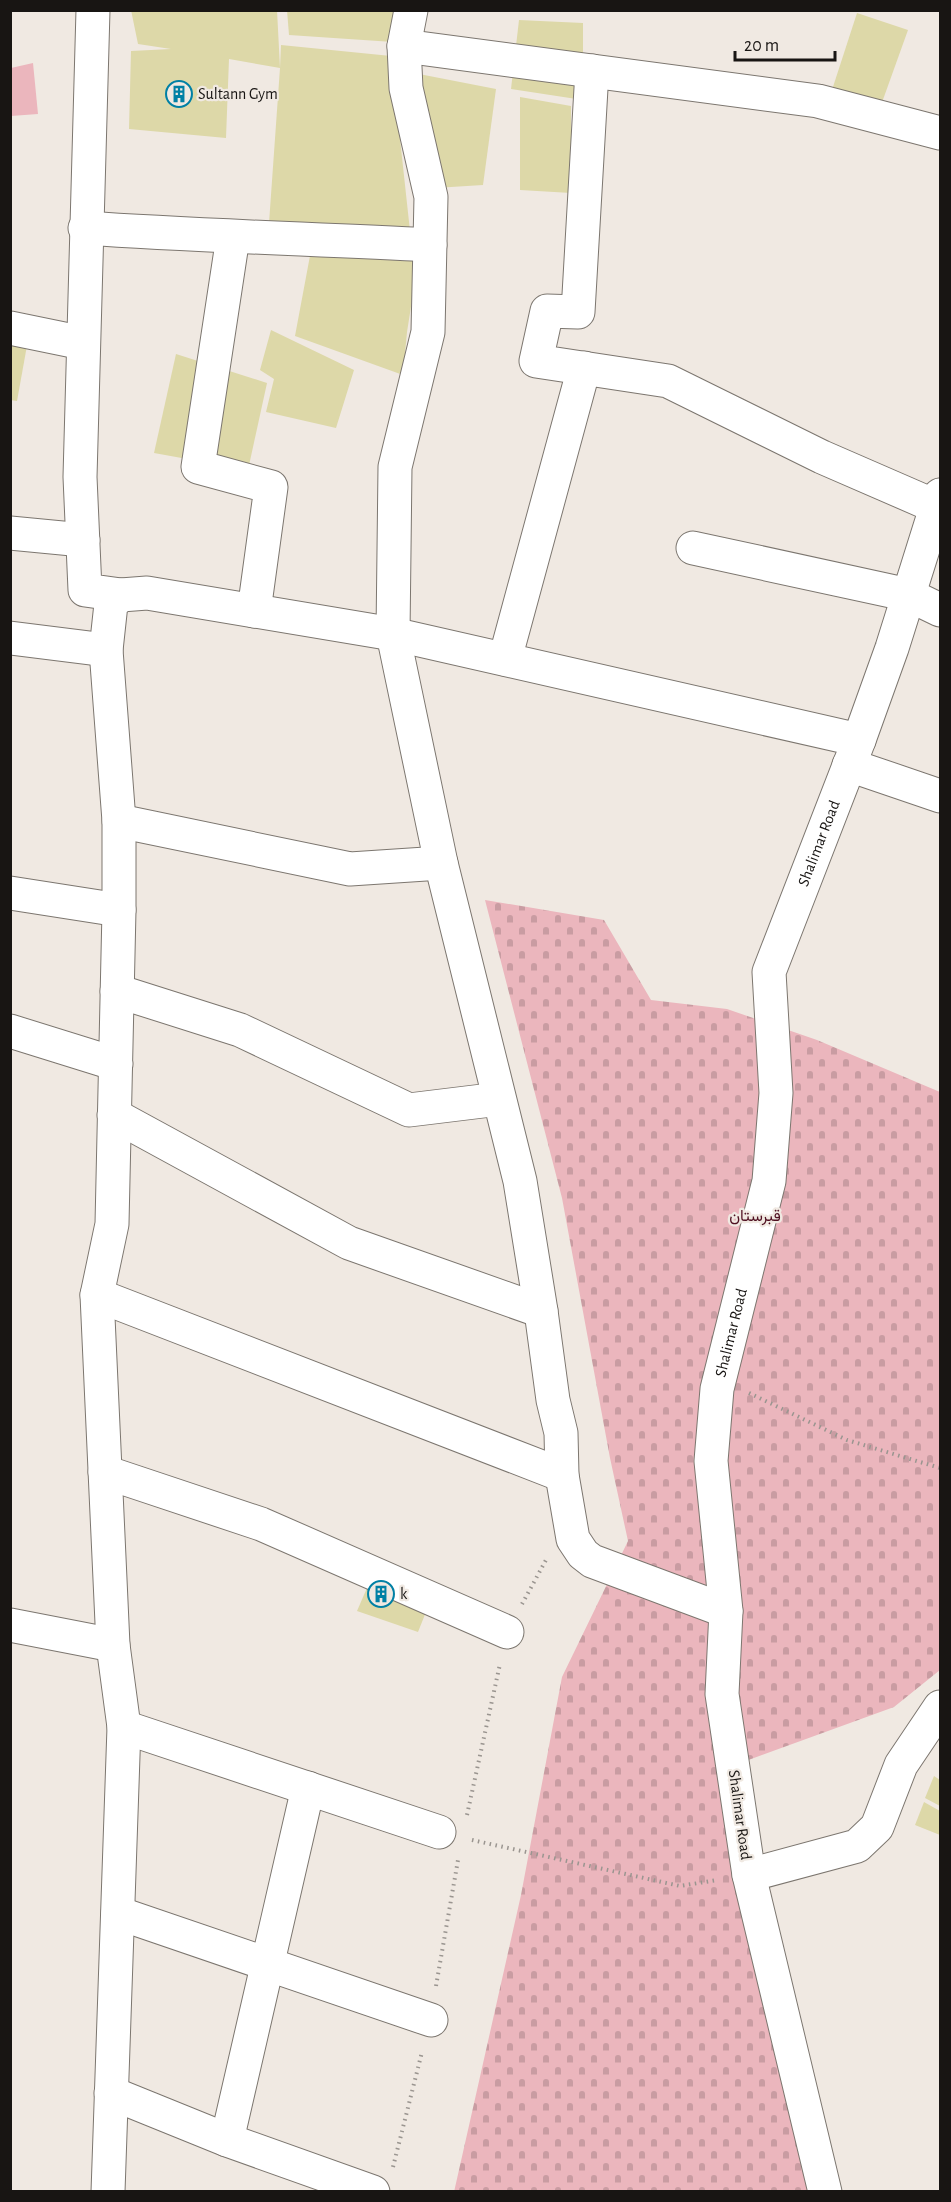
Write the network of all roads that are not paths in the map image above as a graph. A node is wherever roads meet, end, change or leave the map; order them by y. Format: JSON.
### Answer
{"nodes":[{"id":1,"x":93,"y":10,"type":"edge"},
{"id":2,"x":411,"y":10,"type":"edge"},
{"id":3,"x":404,"y":46,"type":"junction"},
{"id":4,"x":592,"y":71,"type":"junction"},
{"id":5,"x":940,"y":133,"type":"edge"},
{"id":6,"x":85,"y":228,"type":"junction"},
{"id":7,"x":232,"y":237,"type":"junction"},
{"id":8,"x":430,"y":245,"type":"junction"},
{"id":9,"x":10,"y":328,"type":"edge"},
{"id":10,"x":83,"y":343,"type":"junction"},
{"id":11,"x":584,"y":368,"type":"junction"},
{"id":12,"x":939,"y":501,"type":"edge"},
{"id":13,"x":10,"y":533,"type":"edge"},
{"id":14,"x":82,"y":540,"type":"junction"},
{"id":15,"x":693,"y":548,"type":"dead end"},
{"id":16,"x":121,"y":595,"type":"junction"},
{"id":17,"x":909,"y":595,"type":"junction"},
{"id":18,"x":940,"y":610,"type":"edge"},
{"id":19,"x":254,"y":611,"type":"junction"},
{"id":20,"x":393,"y":634,"type":"junction"},
{"id":21,"x":10,"y":638,"type":"edge"},
{"id":22,"x":106,"y":650,"type":"junction"},
{"id":23,"x":505,"y":659,"type":"junction"},
{"id":24,"x":854,"y":752,"type":"junction"},
{"id":25,"x":940,"y":796,"type":"edge"},
{"id":26,"x":119,"y":821,"type":"junction"},
{"id":27,"x":441,"y":863,"type":"junction"},
{"id":28,"x":10,"y":893,"type":"edge"},
{"id":29,"x":119,"y":910,"type":"junction"},
{"id":30,"x":117,"y":991,"type":"junction"},
{"id":31,"x":10,"y":1031,"type":"edge"},
{"id":32,"x":116,"y":1064,"type":"junction"},
{"id":33,"x":500,"y":1099,"type":"junction"},
{"id":34,"x":114,"y":1114,"type":"junction"},
{"id":35,"x":97,"y":1294,"type":"junction"},
{"id":36,"x":541,"y":1311,"type":"junction"},
{"id":37,"x":105,"y":1472,"type":"junction"},
{"id":38,"x":562,"y":1475,"type":"junction"},
{"id":39,"x":726,"y":1611,"type":"junction"},
{"id":40,"x":10,"y":1624,"type":"edge"},
{"id":41,"x":507,"y":1632,"type":"dead end"},
{"id":42,"x":113,"y":1645,"type":"junction"},
{"id":43,"x":940,"y":1707,"type":"edge"},
{"id":44,"x":124,"y":1727,"type":"junction"},
{"id":45,"x":308,"y":1788,"type":"junction"},
{"id":46,"x":439,"y":1832,"type":"road end"},
{"id":47,"x":749,"y":1875,"type":"junction"},
{"id":48,"x":118,"y":1914,"type":"junction"},
{"id":49,"x":268,"y":1965,"type":"junction"},
{"id":50,"x":431,"y":2020,"type":"dead end"},
{"id":51,"x":111,"y":2093,"type":"junction"},
{"id":52,"x":227,"y":2140,"type":"junction"},
{"id":53,"x":108,"y":2192,"type":"edge"},
{"id":54,"x":374,"y":2192,"type":"edge"},
{"id":55,"x":825,"y":2192,"type":"edge"}],
"edges":[{"from":1,"to":6,"type":"street"},
{"from":2,"to":3,"type":"street"},
{"from":3,"to":4,"type":"street"},
{"from":3,"to":8,"type":"street"},
{"from":4,"to":5,"type":"street"},
{"from":4,"to":11,"type":"street"},
{"from":6,"to":7,"type":"street"},
{"from":6,"to":10,"type":"street"},
{"from":7,"to":8,"type":"street"},
{"from":7,"to":19,"type":"street"},
{"from":8,"to":20,"type":"street"},
{"from":9,"to":10,"type":"street"},
{"from":10,"to":14,"type":"street"},
{"from":11,"to":12,"type":"street"},
{"from":11,"to":23,"type":"street"},
{"from":12,"to":17,"type":"street","name":"Shalimar Road"},
{"from":13,"to":14,"type":"street"},
{"from":14,"to":16,"type":"street"},
{"from":15,"to":17,"type":"street"},
{"from":16,"to":19,"type":"street"},
{"from":16,"to":22,"type":"street"},
{"from":17,"to":18,"type":"street"},
{"from":17,"to":24,"type":"street","name":"Shalimar Road"},
{"from":19,"to":20,"type":"street"},
{"from":20,"to":23,"type":"street"},
{"from":20,"to":27,"type":"street"},
{"from":21,"to":22,"type":"street"},
{"from":22,"to":26,"type":"street"},
{"from":23,"to":24,"type":"street"},
{"from":24,"to":25,"type":"street"},
{"from":24,"to":39,"type":"street","name":"Shalimar Road"},
{"from":26,"to":27,"type":"street"},
{"from":26,"to":29,"type":"street"},
{"from":27,"to":33,"type":"street"},
{"from":28,"to":29,"type":"street"},
{"from":29,"to":30,"type":"street"},
{"from":30,"to":32,"type":"street"},
{"from":30,"to":33,"type":"street"},
{"from":31,"to":32,"type":"street"},
{"from":32,"to":34,"type":"street"},
{"from":33,"to":36,"type":"street"},
{"from":34,"to":35,"type":"street"},
{"from":34,"to":36,"type":"street"},
{"from":35,"to":37,"type":"street"},
{"from":35,"to":38,"type":"street"},
{"from":36,"to":38,"type":"street"},
{"from":37,"to":41,"type":"street"},
{"from":37,"to":42,"type":"street"},
{"from":38,"to":39,"type":"street"},
{"from":39,"to":47,"type":"street","name":"Shalimar Road"},
{"from":40,"to":42,"type":"street"},
{"from":42,"to":44,"type":"street"},
{"from":43,"to":47,"type":"street"},
{"from":44,"to":45,"type":"street"},
{"from":44,"to":48,"type":"street"},
{"from":45,"to":46,"type":"street"},
{"from":45,"to":49,"type":"street"},
{"from":47,"to":55,"type":"street","name":"Shalimar Road"},
{"from":48,"to":49,"type":"street"},
{"from":48,"to":51,"type":"street"},
{"from":49,"to":50,"type":"street"},
{"from":49,"to":52,"type":"street"},
{"from":51,"to":52,"type":"street"},
{"from":51,"to":53,"type":"street"},
{"from":52,"to":54,"type":"street"}]}
